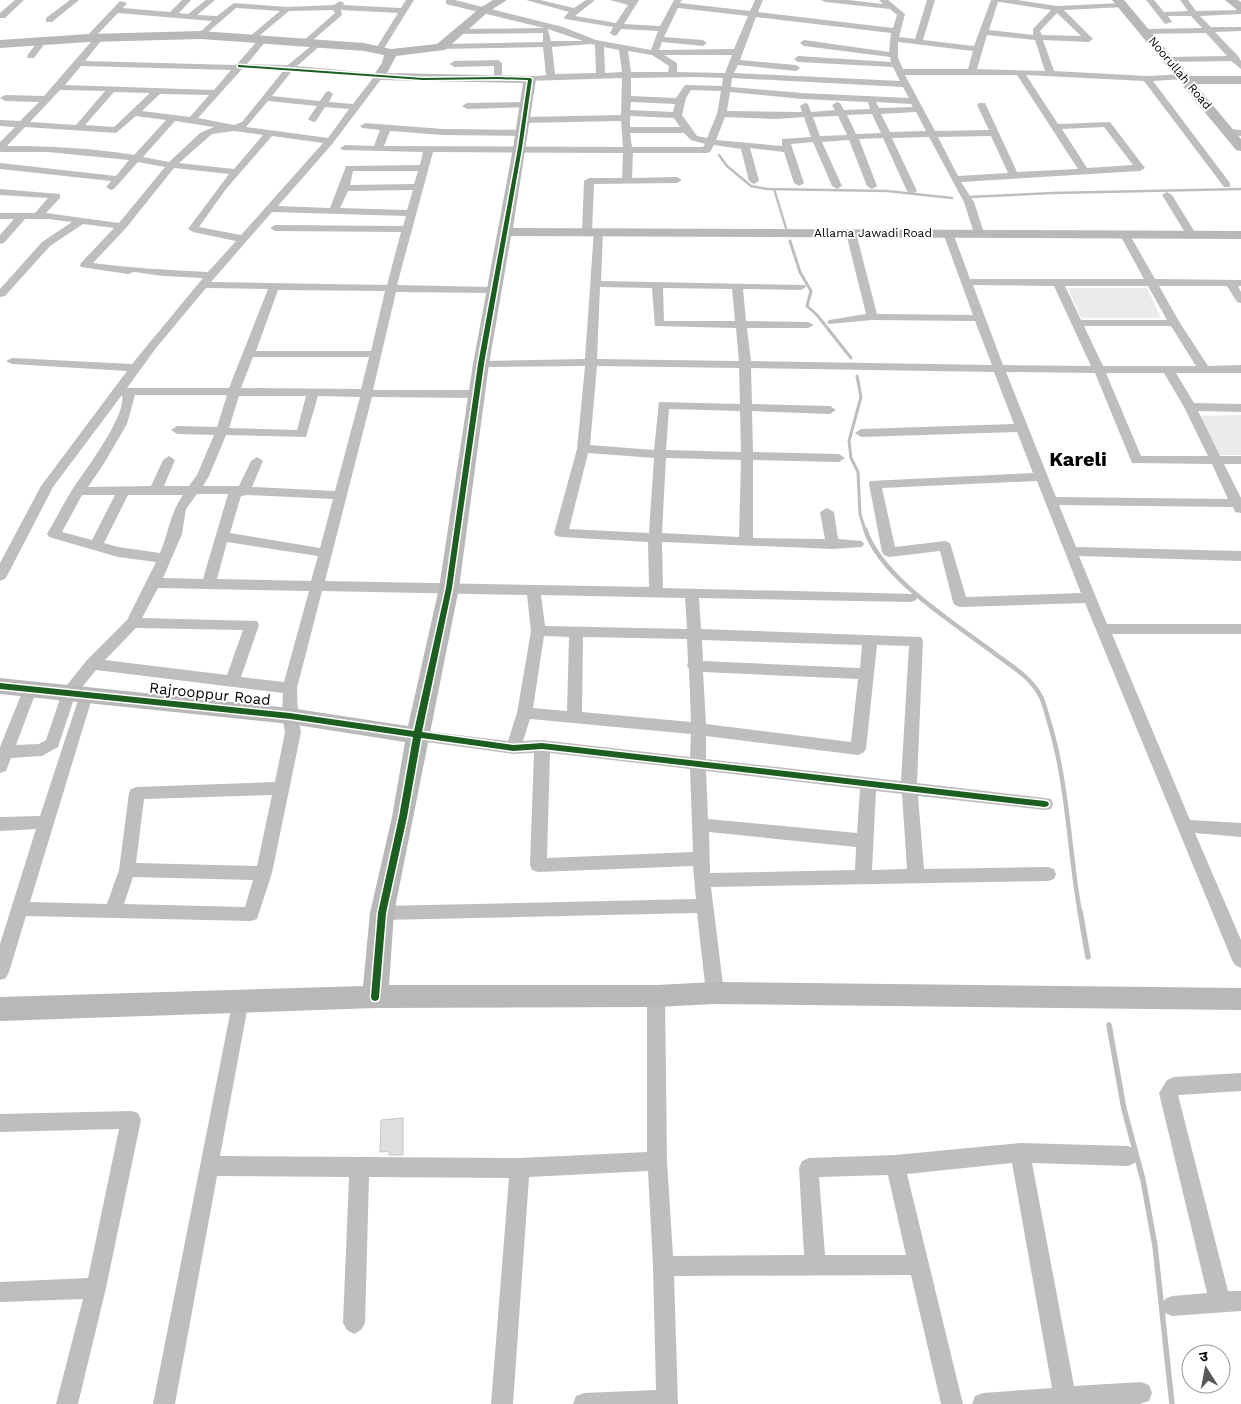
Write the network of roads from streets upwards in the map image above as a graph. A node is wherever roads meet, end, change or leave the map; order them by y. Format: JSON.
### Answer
{"nodes":[{"id":1,"x":20,"y":0,"type":"edge"},
{"id":2,"x":75,"y":0,"type":"edge"},
{"id":3,"x":126,"y":0,"type":"edge"},
{"id":4,"x":187,"y":0,"type":"edge"},
{"id":5,"x":211,"y":0,"type":"edge"},
{"id":6,"x":342,"y":0,"type":"edge"},
{"id":7,"x":410,"y":0,"type":"edge"},
{"id":8,"x":451,"y":0,"type":"edge"},
{"id":9,"x":501,"y":0,"type":"edge"},
{"id":10,"x":530,"y":0,"type":"edge"},
{"id":11,"x":591,"y":0,"type":"edge"},
{"id":12,"x":614,"y":0,"type":"edge"},
{"id":13,"x":759,"y":0,"type":"edge"},
{"id":14,"x":825,"y":0,"type":"edge"},
{"id":15,"x":883,"y":0,"type":"edge"},
{"id":16,"x":932,"y":0,"type":"edge"},
{"id":17,"x":995,"y":0,"type":"edge"},
{"id":18,"x":1000,"y":0,"type":"edge"},
{"id":19,"x":1150,"y":0,"type":"edge"},
{"id":20,"x":1184,"y":0,"type":"edge"},
{"id":21,"x":1231,"y":0,"type":"edge"},
{"id":22,"x":633,"y":1,"type":"edge"},
{"id":23,"x":677,"y":3,"type":"edge"},
{"id":24,"x":1120,"y":3,"type":"edge"},
{"id":25,"x":336,"y":7,"type":"junction"},
{"id":26,"x":892,"y":7,"type":"junction"},
{"id":27,"x":1057,"y":8,"type":"junction"},
{"id":28,"x":1241,"y":8,"type":"edge"},
{"id":29,"x":287,"y":9,"type":"junction"},
{"id":30,"x":116,"y":10,"type":"junction"},
{"id":31,"x":484,"y":10,"type":"junction"},
{"id":32,"x":404,"y":11,"type":"junction"},
{"id":33,"x":575,"y":11,"type":"junction"},
{"id":34,"x":1241,"y":12,"type":"edge"},
{"id":35,"x":1163,"y":14,"type":"junction"},
{"id":36,"x":1194,"y":14,"type":"junction"},
{"id":37,"x":172,"y":15,"type":"junction"},
{"id":38,"x":752,"y":15,"type":"junction"},
{"id":39,"x":2,"y":16,"type":"dead end"},
{"id":40,"x":190,"y":16,"type":"junction"},
{"id":41,"x":219,"y":19,"type":"junction"},
{"id":42,"x":49,"y":20,"type":"dead end"},
{"id":43,"x":619,"y":26,"type":"junction"},
{"id":44,"x":1241,"y":29,"type":"edge"},
{"id":45,"x":546,"y":30,"type":"junction"},
{"id":46,"x":563,"y":30,"type":"junction"},
{"id":47,"x":662,"y":30,"type":"junction"},
{"id":48,"x":1208,"y":30,"type":"junction"},
{"id":49,"x":1172,"y":31,"type":"junction"},
{"id":50,"x":459,"y":32,"type":"junction"},
{"id":51,"x":983,"y":32,"type":"junction"},
{"id":52,"x":1146,"y":32,"type":"junction"},
{"id":53,"x":810,"y":33,"type":"junction"},
{"id":54,"x":201,"y":35,"type":"junction"},
{"id":55,"x":896,"y":35,"type":"junction"},
{"id":56,"x":94,"y":38,"type":"junction"},
{"id":57,"x":1038,"y":38,"type":"junction"},
{"id":58,"x":658,"y":39,"type":"junction"},
{"id":59,"x":43,"y":40,"type":"junction"},
{"id":60,"x":258,"y":40,"type":"junction"},
{"id":61,"x":918,"y":42,"type":"junction"},
{"id":62,"x":599,"y":43,"type":"junction"},
{"id":63,"x":0,"y":44,"type":"edge"},
{"id":64,"x":312,"y":44,"type":"junction"},
{"id":65,"x":546,"y":44,"type":"junction"},
{"id":66,"x":496,"y":46,"type":"junction"},
{"id":67,"x":441,"y":48,"type":"junction"},
{"id":68,"x":623,"y":48,"type":"junction"},
{"id":69,"x":739,"y":48,"type":"junction"},
{"id":70,"x":977,"y":49,"type":"junction"},
{"id":71,"x":379,"y":50,"type":"junction"},
{"id":72,"x":392,"y":53,"type":"junction"},
{"id":73,"x":654,"y":54,"type":"junction"},
{"id":74,"x":892,"y":55,"type":"junction"},
{"id":75,"x":31,"y":56,"type":"dead end"},
{"id":76,"x":1236,"y":56,"type":"edge"},
{"id":77,"x":1169,"y":60,"type":"junction"},
{"id":78,"x":735,"y":62,"type":"junction"},
{"id":79,"x":78,"y":63,"type":"junction"},
{"id":80,"x":454,"y":64,"type":"dead end"},
{"id":81,"x":1241,"y":66,"type":"edge"},
{"id":82,"x":239,"y":67,"type":"junction"},
{"id":83,"x":290,"y":68,"type":"junction"},
{"id":84,"x":797,"y":68,"type":"junction"},
{"id":85,"x":898,"y":69,"type":"junction"},
{"id":86,"x":498,"y":70,"type":"junction"},
{"id":87,"x":1020,"y":72,"type":"junction"},
{"id":88,"x":972,"y":73,"type":"junction"},
{"id":89,"x":1050,"y":73,"type":"junction"},
{"id":90,"x":672,"y":74,"type":"junction"},
{"id":91,"x":627,"y":75,"type":"junction"},
{"id":92,"x":379,"y":76,"type":"junction"},
{"id":93,"x":601,"y":76,"type":"junction"},
{"id":94,"x":728,"y":76,"type":"junction"},
{"id":95,"x":550,"y":77,"type":"junction"},
{"id":96,"x":1184,"y":78,"type":"junction"},
{"id":97,"x":530,"y":79,"type":"junction"},
{"id":98,"x":1146,"y":79,"type":"junction"},
{"id":99,"x":1241,"y":80,"type":"edge"},
{"id":100,"x":904,"y":84,"type":"junction"},
{"id":101,"x":58,"y":87,"type":"junction"},
{"id":102,"x":112,"y":89,"type":"junction"},
{"id":103,"x":725,"y":89,"type":"junction"},
{"id":104,"x":158,"y":91,"type":"junction"},
{"id":105,"x":215,"y":93,"type":"junction"},
{"id":106,"x":329,"y":94,"type":"dead end"},
{"id":107,"x":802,"y":96,"type":"junction"},
{"id":108,"x":5,"y":98,"type":"dead end"},
{"id":109,"x":267,"y":98,"type":"junction"},
{"id":110,"x":834,"y":98,"type":"junction"},
{"id":111,"x":47,"y":99,"type":"junction"},
{"id":112,"x":626,"y":99,"type":"junction"},
{"id":113,"x":871,"y":100,"type":"junction"},
{"id":114,"x":680,"y":101,"type":"junction"},
{"id":115,"x":323,"y":104,"type":"junction"},
{"id":116,"x":916,"y":105,"type":"junction"},
{"id":117,"x":467,"y":106,"type":"dead end"},
{"id":118,"x":982,"y":106,"type":"dead end"},
{"id":119,"x":356,"y":107,"type":"junction"},
{"id":120,"x":876,"y":112,"type":"junction"},
{"id":121,"x":134,"y":113,"type":"junction"},
{"id":122,"x":722,"y":114,"type":"junction"},
{"id":123,"x":841,"y":114,"type":"junction"},
{"id":124,"x":677,"y":115,"type":"junction"},
{"id":125,"x":808,"y":115,"type":"junction"},
{"id":126,"x":625,"y":116,"type":"junction"},
{"id":127,"x":173,"y":117,"type":"junction"},
{"id":128,"x":313,"y":119,"type":"dead end"},
{"id":129,"x":192,"y":120,"type":"junction"},
{"id":130,"x":0,"y":123,"type":"edge"},
{"id":131,"x":22,"y":125,"type":"junction"},
{"id":132,"x":365,"y":126,"type":"dead end"},
{"id":133,"x":524,"y":126,"type":"junction"},
{"id":134,"x":1054,"y":126,"type":"junction"},
{"id":135,"x":78,"y":128,"type":"junction"},
{"id":136,"x":386,"y":128,"type":"junction"},
{"id":137,"x":238,"y":129,"type":"junction"},
{"id":138,"x":624,"y":130,"type":"junction"},
{"id":139,"x":687,"y":130,"type":"junction"},
{"id":140,"x":270,"y":133,"type":"junction"},
{"id":141,"x":932,"y":133,"type":"junction"},
{"id":142,"x":994,"y":133,"type":"junction"},
{"id":143,"x":1235,"y":133,"type":"edge"},
{"id":144,"x":887,"y":135,"type":"junction"},
{"id":145,"x":853,"y":137,"type":"junction"},
{"id":146,"x":816,"y":139,"type":"junction"},
{"id":147,"x":330,"y":141,"type":"junction"},
{"id":148,"x":710,"y":142,"type":"junction"},
{"id":149,"x":1,"y":145,"type":"edge"},
{"id":150,"x":745,"y":145,"type":"junction"},
{"id":151,"x":1241,"y":147,"type":"edge"},
{"id":152,"x":345,"y":148,"type":"dead end"},
{"id":153,"x":429,"y":148,"type":"junction"},
{"id":154,"x":378,"y":149,"type":"junction"},
{"id":155,"x":628,"y":149,"type":"junction"},
{"id":156,"x":788,"y":150,"type":"junction"},
{"id":157,"x":134,"y":159,"type":"junction"},
{"id":158,"x":172,"y":165,"type":"junction"},
{"id":159,"x":0,"y":166,"type":"edge"},
{"id":160,"x":424,"y":168,"type":"junction"},
{"id":161,"x":1084,"y":171,"type":"junction"},
{"id":162,"x":236,"y":172,"type":"junction"},
{"id":163,"x":1014,"y":176,"type":"junction"},
{"id":164,"x":955,"y":179,"type":"junction"},
{"id":165,"x":627,"y":180,"type":"junction"},
{"id":166,"x":677,"y":180,"type":"dead end"},
{"id":167,"x":754,"y":181,"type":"dead end"},
{"id":168,"x":799,"y":183,"type":"dead end"},
{"id":169,"x":1227,"y":185,"type":"dead end"},
{"id":170,"x":837,"y":186,"type":"dead end"},
{"id":171,"x":872,"y":186,"type":"dead end"},
{"id":172,"x":418,"y":187,"type":"junction"},
{"id":173,"x":344,"y":188,"type":"junction"},
{"id":174,"x":912,"y":191,"type":"dead end"},
{"id":175,"x":0,"y":192,"type":"edge"},
{"id":176,"x":1167,"y":195,"type":"dead end"},
{"id":177,"x":271,"y":210,"type":"junction"},
{"id":178,"x":334,"y":211,"type":"junction"},
{"id":179,"x":412,"y":212,"type":"junction"},
{"id":180,"x":39,"y":215,"type":"junction"},
{"id":181,"x":0,"y":216,"type":"edge"},
{"id":182,"x":22,"y":216,"type":"junction"},
{"id":183,"x":82,"y":220,"type":"junction"},
{"id":184,"x":122,"y":226,"type":"junction"},
{"id":185,"x":275,"y":228,"type":"dead end"},
{"id":186,"x":407,"y":229,"type":"junction"},
{"id":187,"x":505,"y":232,"type":"junction"},
{"id":188,"x":593,"y":232,"type":"junction"},
{"id":189,"x":851,"y":233,"type":"junction"},
{"id":190,"x":948,"y":233,"type":"junction"},
{"id":191,"x":978,"y":233,"type":"junction"},
{"id":192,"x":1191,"y":234,"type":"junction"},
{"id":193,"x":1125,"y":235,"type":"junction"},
{"id":194,"x":1241,"y":235,"type":"edge"},
{"id":195,"x":244,"y":239,"type":"junction"},
{"id":196,"x":0,"y":241,"type":"edge"},
{"id":197,"x":211,"y":275,"type":"junction"},
{"id":198,"x":966,"y":282,"type":"junction"},
{"id":199,"x":1058,"y":282,"type":"junction"},
{"id":200,"x":1152,"y":283,"type":"junction"},
{"id":201,"x":1236,"y":283,"type":"edge"},
{"id":202,"x":596,"y":284,"type":"junction"},
{"id":203,"x":203,"y":285,"type":"junction"},
{"id":204,"x":657,"y":286,"type":"junction"},
{"id":205,"x":737,"y":286,"type":"junction"},
{"id":206,"x":274,"y":287,"type":"junction"},
{"id":207,"x":801,"y":287,"type":"dead end"},
{"id":208,"x":391,"y":289,"type":"junction"},
{"id":209,"x":494,"y":290,"type":"junction"},
{"id":210,"x":1,"y":294,"type":"dead end"},
{"id":211,"x":1241,"y":300,"type":"edge"},
{"id":212,"x":872,"y":317,"type":"junction"},
{"id":213,"x":979,"y":318,"type":"junction"},
{"id":214,"x":833,"y":322,"type":"dead end"},
{"id":215,"x":741,"y":323,"type":"junction"},
{"id":216,"x":1077,"y":323,"type":"junction"},
{"id":217,"x":1174,"y":323,"type":"junction"},
{"id":218,"x":808,"y":325,"type":"dead end"},
{"id":219,"x":250,"y":354,"type":"junction"},
{"id":220,"x":375,"y":354,"type":"junction"},
{"id":221,"x":12,"y":361,"type":"dead end"},
{"id":222,"x":591,"y":362,"type":"junction"},
{"id":223,"x":481,"y":364,"type":"junction"},
{"id":224,"x":745,"y":364,"type":"junction"},
{"id":225,"x":135,"y":368,"type":"junction"},
{"id":226,"x":998,"y":368,"type":"junction"},
{"id":227,"x":1241,"y":369,"type":"edge"},
{"id":228,"x":1099,"y":370,"type":"junction"},
{"id":229,"x":1168,"y":370,"type":"junction"},
{"id":230,"x":1205,"y":370,"type":"junction"},
{"id":231,"x":124,"y":391,"type":"junction"},
{"id":232,"x":234,"y":392,"type":"junction"},
{"id":233,"x":313,"y":393,"type":"junction"},
{"id":234,"x":366,"y":393,"type":"junction"},
{"id":235,"x":477,"y":394,"type":"junction"},
{"id":236,"x":746,"y":406,"type":"junction"},
{"id":237,"x":1190,"y":407,"type":"junction"},
{"id":238,"x":1241,"y":408,"type":"edge"},
{"id":239,"x":830,"y":410,"type":"dead end"},
{"id":240,"x":1022,"y":428,"type":"junction"},
{"id":241,"x":176,"y":430,"type":"dead end"},
{"id":242,"x":222,"y":431,"type":"junction"},
{"id":243,"x":862,"y":433,"type":"dead end"},
{"id":244,"x":583,"y":449,"type":"junction"},
{"id":245,"x":660,"y":454,"type":"junction"},
{"id":246,"x":748,"y":454,"type":"junction"},
{"id":247,"x":839,"y":458,"type":"dead end"},
{"id":248,"x":169,"y":460,"type":"dead end"},
{"id":249,"x":1215,"y":460,"type":"junction"},
{"id":250,"x":1241,"y":460,"type":"edge"},
{"id":251,"x":257,"y":461,"type":"dead end"},
{"id":252,"x":1041,"y":477,"type":"junction"},
{"id":253,"x":78,"y":490,"type":"junction"},
{"id":254,"x":124,"y":490,"type":"junction"},
{"id":255,"x":156,"y":490,"type":"junction"},
{"id":256,"x":193,"y":490,"type":"junction"},
{"id":257,"x":240,"y":491,"type":"junction"},
{"id":258,"x":340,"y":495,"type":"junction"},
{"id":259,"x":1051,"y":501,"type":"junction"},
{"id":260,"x":1240,"y":506,"type":"edge"},
{"id":261,"x":827,"y":512,"type":"dead end"},
{"id":262,"x":654,"y":536,"type":"junction"},
{"id":263,"x":224,"y":537,"type":"junction"},
{"id":264,"x":746,"y":542,"type":"junction"},
{"id":265,"x":832,"y":544,"type":"junction"},
{"id":266,"x":857,"y":544,"type":"dead end"},
{"id":267,"x":96,"y":546,"type":"junction"},
{"id":268,"x":1070,"y":551,"type":"junction"},
{"id":269,"x":324,"y":553,"type":"junction"},
{"id":270,"x":1241,"y":556,"type":"edge"},
{"id":271,"x":163,"y":558,"type":"junction"},
{"id":272,"x":0,"y":576,"type":"edge"},
{"id":273,"x":209,"y":582,"type":"junction"},
{"id":274,"x":154,"y":583,"type":"junction"},
{"id":275,"x":316,"y":586,"type":"junction"},
{"id":276,"x":449,"y":588,"type":"junction"},
{"id":277,"x":533,"y":590,"type":"junction"},
{"id":278,"x":656,"y":592,"type":"junction"},
{"id":279,"x":692,"y":593,"type":"junction"},
{"id":280,"x":912,"y":597,"type":"dead end"},
{"id":281,"x":1089,"y":598,"type":"junction"},
{"id":282,"x":132,"y":623,"type":"junction"},
{"id":283,"x":1102,"y":629,"type":"junction"},
{"id":284,"x":1241,"y":629,"type":"edge"},
{"id":285,"x":538,"y":631,"type":"junction"},
{"id":286,"x":576,"y":632,"type":"junction"},
{"id":287,"x":694,"y":634,"type":"junction"},
{"id":288,"x":870,"y":641,"type":"junction"},
{"id":289,"x":92,"y":664,"type":"junction"},
{"id":290,"x":694,"y":666,"type":"junction"},
{"id":291,"x":868,"y":674,"type":"junction"},
{"id":292,"x":232,"y":682,"type":"junction"},
{"id":293,"x":0,"y":686,"type":"edge"},
{"id":294,"x":290,"y":688,"type":"junction"},
{"id":295,"x":30,"y":689,"type":"junction"},
{"id":296,"x":77,"y":695,"type":"junction"},
{"id":297,"x":525,"y":713,"type":"junction"},
{"id":298,"x":290,"y":716,"type":"junction"},
{"id":299,"x":574,"y":717,"type":"junction"},
{"id":300,"x":699,"y":729,"type":"junction"},
{"id":301,"x":417,"y":736,"type":"junction"},
{"id":302,"x":542,"y":746,"type":"junction"},
{"id":303,"x":513,"y":748,"type":"junction"},
{"id":304,"x":6,"y":752,"type":"junction"},
{"id":305,"x":698,"y":764,"type":"junction"},
{"id":306,"x":0,"y":767,"type":"edge"},
{"id":307,"x":868,"y":784,"type":"junction"},
{"id":308,"x":281,"y":788,"type":"junction"},
{"id":309,"x":910,"y":788,"type":"junction"},
{"id":310,"x":1045,"y":804,"type":"dead end"},
{"id":311,"x":46,"y":822,"type":"junction"},
{"id":312,"x":0,"y":824,"type":"edge"},
{"id":313,"x":700,"y":825,"type":"junction"},
{"id":314,"x":1184,"y":826,"type":"junction"},
{"id":315,"x":1241,"y":830,"type":"edge"},
{"id":316,"x":865,"y":841,"type":"junction"},
{"id":317,"x":701,"y":859,"type":"junction"},
{"id":318,"x":127,"y":870,"type":"junction"},
{"id":319,"x":264,"y":873,"type":"junction"},
{"id":320,"x":1048,"y":874,"type":"dead end"},
{"id":321,"x":916,"y":876,"type":"junction"},
{"id":322,"x":863,"y":877,"type":"junction"},
{"id":323,"x":702,"y":880,"type":"junction"},
{"id":324,"x":705,"y":906,"type":"junction"},
{"id":325,"x":20,"y":909,"type":"junction"},
{"id":326,"x":113,"y":911,"type":"junction"},
{"id":327,"x":382,"y":914,"type":"junction"},
{"id":328,"x":1241,"y":960,"type":"edge"},
{"id":329,"x":0,"y":972,"type":"edge"},
{"id":330,"x":714,"y":993,"type":"junction"},
{"id":331,"x":656,"y":996,"type":"junction"},
{"id":332,"x":375,"y":997,"type":"junction"},
{"id":333,"x":1241,"y":999,"type":"edge"},
{"id":334,"x":240,"y":1000,"type":"junction"},
{"id":335,"x":0,"y":1009,"type":"edge"},
{"id":336,"x":1241,"y":1082,"type":"edge"},
{"id":337,"x":0,"y":1123,"type":"edge"},
{"id":338,"x":1020,"y":1154,"type":"junction"},
{"id":339,"x":1128,"y":1156,"type":"dead end"},
{"id":340,"x":658,"y":1161,"type":"junction"},
{"id":341,"x":895,"y":1165,"type":"junction"},
{"id":342,"x":208,"y":1166,"type":"junction"},
{"id":343,"x":359,"y":1167,"type":"junction"},
{"id":344,"x":520,"y":1168,"type":"junction"},
{"id":345,"x":663,"y":1266,"type":"junction"},
{"id":346,"x":815,"y":1266,"type":"junction"},
{"id":347,"x":919,"y":1266,"type":"junction"},
{"id":348,"x":96,"y":1288,"type":"junction"},
{"id":349,"x":0,"y":1292,"type":"edge"},
{"id":350,"x":1241,"y":1301,"type":"edge"},
{"id":351,"x":1220,"y":1302,"type":"junction"},
{"id":352,"x":1172,"y":1306,"type":"dead end"},
{"id":353,"x":354,"y":1323,"type":"dead end"},
{"id":354,"x":1141,"y":1393,"type":"dead end"},
{"id":355,"x":1065,"y":1398,"type":"junction"},
{"id":356,"x":667,"y":1402,"type":"edge"},
{"id":357,"x":67,"y":1404,"type":"edge"},
{"id":358,"x":164,"y":1404,"type":"edge"},
{"id":359,"x":502,"y":1404,"type":"edge"},
{"id":360,"x":584,"y":1404,"type":"edge"},
{"id":361,"x":952,"y":1404,"type":"edge"},
{"id":362,"x":983,"y":1404,"type":"edge"}],
"edges":[{"from":1,"to":39,"type":"street"},
{"from":2,"to":42,"type":"street"},
{"from":3,"to":30,"type":"street"},
{"from":4,"to":37,"type":"street"},
{"from":5,"to":40,"type":"street"},
{"from":6,"to":25,"type":"street"},
{"from":7,"to":32,"type":"street"},
{"from":8,"to":31,"type":"street"},
{"from":9,"to":31,"type":"street"},
{"from":10,"to":33,"type":"street"},
{"from":11,"to":33,"type":"street"},
{"from":12,"to":22,"type":"street"},
{"from":13,"to":38,"type":"street"},
{"from":14,"to":26,"type":"street"},
{"from":15,"to":26,"type":"street"},
{"from":16,"to":61,"type":"street"},
{"from":17,"to":51,"type":"street"},
{"from":18,"to":27,"type":"street"},
{"from":19,"to":35,"type":"street"},
{"from":20,"to":36,"type":"street"},
{"from":21,"to":28,"type":"street"},
{"from":22,"to":43,"type":"street"},
{"from":23,"to":38,"type":"street"},
{"from":23,"to":47,"type":"street"},
{"from":24,"to":27,"type":"street"},
{"from":24,"to":52,"type":"street","name":"Noorullah Road"},
{"from":25,"to":29,"type":"street"},
{"from":25,"to":32,"type":"street"},
{"from":25,"to":64,"type":"street"},
{"from":26,"to":55,"type":"street"},
{"from":27,"to":57,"type":"street"},
{"from":27,"to":57,"type":"street"},
{"from":29,"to":41,"type":"street"},
{"from":29,"to":60,"type":"street"},
{"from":30,"to":37,"type":"street"},
{"from":30,"to":56,"type":"street"},
{"from":31,"to":46,"type":"street"},
{"from":31,"to":50,"type":"street"},
{"from":32,"to":71,"type":"street"},
{"from":33,"to":43,"type":"street"},
{"from":34,"to":36,"type":"street"},
{"from":35,"to":36,"type":"street"},
{"from":35,"to":49,"type":"street"},
{"from":36,"to":48,"type":"street"},
{"from":37,"to":40,"type":"street"},
{"from":38,"to":53,"type":"street"},
{"from":38,"to":69,"type":"street"},
{"from":40,"to":41,"type":"street"},
{"from":41,"to":54,"type":"street"},
{"from":43,"to":47,"type":"street"},
{"from":43,"to":62,"type":"street"},
{"from":44,"to":48,"type":"street"},
{"from":45,"to":46,"type":"street"},
{"from":45,"to":50,"type":"street"},
{"from":45,"to":65,"type":"street"},
{"from":46,"to":62,"type":"street"},
{"from":47,"to":58,"type":"street"},
{"from":48,"to":49,"type":"street"},
{"from":48,"to":76,"type":"street"},
{"from":49,"to":52,"type":"street"},
{"from":50,"to":67,"type":"street"},
{"from":51,"to":57,"type":"street"},
{"from":51,"to":70,"type":"street"},
{"from":52,"to":77,"type":"street","name":"Noorullah Road"},
{"from":53,"to":55,"type":"street"},
{"from":53,"to":74,"type":"street"},
{"from":53,"to":84,"type":"street"},
{"from":54,"to":56,"type":"street"},
{"from":54,"to":60,"type":"street"},
{"from":55,"to":61,"type":"street"},
{"from":55,"to":74,"type":"street"},
{"from":56,"to":59,"type":"street"},
{"from":56,"to":79,"type":"street"},
{"from":57,"to":89,"type":"street"},
{"from":58,"to":69,"type":"street"},
{"from":58,"to":73,"type":"street"},
{"from":59,"to":63,"type":"street"},
{"from":59,"to":75,"type":"street"},
{"from":60,"to":64,"type":"street"},
{"from":60,"to":82,"type":"street"},
{"from":61,"to":70,"type":"street"},
{"from":62,"to":65,"type":"street"},
{"from":62,"to":68,"type":"street"},
{"from":62,"to":93,"type":"street"},
{"from":64,"to":71,"type":"street"},
{"from":64,"to":83,"type":"street"},
{"from":65,"to":66,"type":"street"},
{"from":65,"to":95,"type":"street"},
{"from":66,"to":67,"type":"street"},
{"from":66,"to":86,"type":"street"},
{"from":67,"to":72,"type":"street"},
{"from":68,"to":73,"type":"street"},
{"from":68,"to":91,"type":"street"},
{"from":69,"to":73,"type":"street"},
{"from":69,"to":78,"type":"street"},
{"from":70,"to":88,"type":"street"},
{"from":71,"to":72,"type":"street"},
{"from":72,"to":92,"type":"street"},
{"from":73,"to":90,"type":"street"},
{"from":74,"to":85,"type":"street"},
{"from":76,"to":77,"type":"street"},
{"from":76,"to":81,"type":"street"},
{"from":77,"to":96,"type":"street","name":"Noorullah Road"},
{"from":78,"to":84,"type":"street"},
{"from":78,"to":94,"type":"street"},
{"from":79,"to":82,"type":"street"},
{"from":79,"to":101,"type":"street"},
{"from":80,"to":86,"type":"street"},
{"from":82,"to":83,"type":"street"},
{"from":82,"to":105,"type":"street"},
{"from":83,"to":92,"type":"street"},
{"from":83,"to":109,"type":"street"},
{"from":84,"to":85,"type":"street"},
{"from":84,"to":94,"type":"street"},
{"from":84,"to":100,"type":"street"},
{"from":85,"to":88,"type":"street"},
{"from":85,"to":100,"type":"street"},
{"from":86,"to":92,"type":"street"},
{"from":86,"to":97,"type":"street"},
{"from":87,"to":88,"type":"street"},
{"from":87,"to":89,"type":"street"},
{"from":87,"to":134,"type":"street"},
{"from":89,"to":98,"type":"street"},
{"from":90,"to":91,"type":"street"},
{"from":90,"to":94,"type":"street"},
{"from":91,"to":93,"type":"street"},
{"from":91,"to":112,"type":"street"},
{"from":92,"to":119,"type":"street"},
{"from":93,"to":95,"type":"street"},
{"from":94,"to":103,"type":"street"},
{"from":95,"to":97,"type":"street"},
{"from":96,"to":98,"type":"street"},
{"from":96,"to":99,"type":"street"},
{"from":96,"to":143,"type":"street","name":"Noorullah Road"},
{"from":97,"to":133,"type":"street"},
{"from":98,"to":169,"type":"street"},
{"from":100,"to":116,"type":"street"},
{"from":101,"to":102,"type":"street"},
{"from":101,"to":111,"type":"street"},
{"from":102,"to":104,"type":"street"},
{"from":102,"to":135,"type":"street"},
{"from":103,"to":107,"type":"street"},
{"from":103,"to":114,"type":"street"},
{"from":103,"to":122,"type":"street"},
{"from":104,"to":105,"type":"street"},
{"from":104,"to":121,"type":"street"},
{"from":105,"to":129,"type":"street"},
{"from":106,"to":115,"type":"street"},
{"from":107,"to":110,"type":"street"},
{"from":107,"to":125,"type":"street"},
{"from":108,"to":111,"type":"street"},
{"from":109,"to":115,"type":"street"},
{"from":109,"to":137,"type":"street"},
{"from":110,"to":113,"type":"street"},
{"from":110,"to":123,"type":"street"},
{"from":111,"to":131,"type":"street"},
{"from":112,"to":114,"type":"street"},
{"from":112,"to":126,"type":"street"},
{"from":113,"to":116,"type":"street"},
{"from":113,"to":120,"type":"street"},
{"from":114,"to":124,"type":"street"},
{"from":115,"to":119,"type":"street"},
{"from":115,"to":128,"type":"street"},
{"from":116,"to":120,"type":"street"},
{"from":116,"to":141,"type":"street"},
{"from":117,"to":133,"type":"street"},
{"from":118,"to":142,"type":"street"},
{"from":119,"to":147,"type":"street"},
{"from":120,"to":123,"type":"street"},
{"from":120,"to":144,"type":"street"},
{"from":121,"to":127,"type":"street"},
{"from":121,"to":135,"type":"street"},
{"from":122,"to":125,"type":"street"},
{"from":122,"to":148,"type":"street"},
{"from":123,"to":125,"type":"street"},
{"from":123,"to":145,"type":"street"},
{"from":124,"to":126,"type":"street"},
{"from":124,"to":139,"type":"street"},
{"from":125,"to":146,"type":"street"},
{"from":126,"to":133,"type":"street"},
{"from":126,"to":138,"type":"street"},
{"from":127,"to":129,"type":"street"},
{"from":127,"to":157,"type":"street"},
{"from":129,"to":137,"type":"street"},
{"from":130,"to":131,"type":"street"},
{"from":131,"to":135,"type":"street"},
{"from":131,"to":149,"type":"street"},
{"from":132,"to":136,"type":"street"},
{"from":133,"to":136,"type":"street"},
{"from":133,"to":153,"type":"street"},
{"from":133,"to":155,"type":"street"},
{"from":133,"to":187,"type":"street"},
{"from":134,"to":161,"type":"street"},
{"from":134,"to":161,"type":"street"},
{"from":136,"to":154,"type":"street"},
{"from":137,"to":140,"type":"street"},
{"from":137,"to":158,"type":"street"},
{"from":138,"to":139,"type":"street"},
{"from":138,"to":155,"type":"street"},
{"from":139,"to":148,"type":"street"},
{"from":140,"to":147,"type":"street"},
{"from":140,"to":162,"type":"street"},
{"from":141,"to":142,"type":"street"},
{"from":141,"to":144,"type":"street"},
{"from":141,"to":164,"type":"street"},
{"from":142,"to":163,"type":"street"},
{"from":143,"to":151,"type":"street","name":"Noorullah Road"},
{"from":144,"to":145,"type":"street"},
{"from":144,"to":174,"type":"street"},
{"from":145,"to":146,"type":"street"},
{"from":145,"to":171,"type":"street"},
{"from":146,"to":156,"type":"street"},
{"from":146,"to":170,"type":"street"},
{"from":147,"to":177,"type":"street"},
{"from":148,"to":150,"type":"street"},
{"from":148,"to":155,"type":"street"},
{"from":149,"to":157,"type":"street"},
{"from":150,"to":156,"type":"street"},
{"from":150,"to":167,"type":"street"},
{"from":152,"to":154,"type":"street"},
{"from":153,"to":154,"type":"street"},
{"from":153,"to":160,"type":"street"},
{"from":155,"to":165,"type":"street"},
{"from":156,"to":168,"type":"street"},
{"from":157,"to":158,"type":"street"},
{"from":157,"to":159,"type":"street"},
{"from":158,"to":162,"type":"street"},
{"from":158,"to":184,"type":"street"},
{"from":160,"to":172,"type":"street"},
{"from":160,"to":173,"type":"street"},
{"from":161,"to":163,"type":"street"},
{"from":162,"to":195,"type":"street"},
{"from":163,"to":164,"type":"street"},
{"from":164,"to":191,"type":"street"},
{"from":165,"to":166,"type":"street"},
{"from":165,"to":188,"type":"street"},
{"from":172,"to":173,"type":"street"},
{"from":172,"to":179,"type":"street"},
{"from":173,"to":178,"type":"street"},
{"from":175,"to":180,"type":"street"},
{"from":176,"to":192,"type":"street"},
{"from":177,"to":178,"type":"street"},
{"from":177,"to":195,"type":"street"},
{"from":178,"to":179,"type":"street"},
{"from":179,"to":186,"type":"street"},
{"from":180,"to":182,"type":"street"},
{"from":180,"to":183,"type":"street"},
{"from":181,"to":182,"type":"street"},
{"from":182,"to":196,"type":"street"},
{"from":183,"to":184,"type":"street"},
{"from":183,"to":210,"type":"street"},
{"from":184,"to":197,"type":"street"},
{"from":185,"to":186,"type":"street"},
{"from":186,"to":208,"type":"street"},
{"from":187,"to":188,"type":"street","name":"Allama Jawadi Road"},
{"from":187,"to":209,"type":"street"},
{"from":188,"to":189,"type":"street","name":"Allama Jawadi Road"},
{"from":188,"to":202,"type":"street"},
{"from":189,"to":190,"type":"street","name":"Allama Jawadi Road"},
{"from":189,"to":212,"type":"street"},
{"from":190,"to":191,"type":"street","name":"Allama Jawadi Road"},
{"from":190,"to":198,"type":"street"},
{"from":191,"to":193,"type":"street","name":"Allama Jawadi Road"},
{"from":192,"to":193,"type":"street","name":"Allama Jawadi Road"},
{"from":192,"to":194,"type":"street","name":"Allama Jawadi Road"},
{"from":193,"to":200,"type":"street"},
{"from":195,"to":197,"type":"street"},
{"from":197,"to":203,"type":"street"},
{"from":198,"to":199,"type":"street"},
{"from":198,"to":213,"type":"street"},
{"from":199,"to":200,"type":"street"},
{"from":199,"to":216,"type":"street"},
{"from":200,"to":201,"type":"street"},
{"from":200,"to":217,"type":"street"},
{"from":201,"to":211,"type":"street"},
{"from":202,"to":204,"type":"street"},
{"from":202,"to":222,"type":"street"},
{"from":203,"to":206,"type":"street"},
{"from":203,"to":225,"type":"street"},
{"from":204,"to":205,"type":"street"},
{"from":204,"to":215,"type":"street"},
{"from":205,"to":207,"type":"street"},
{"from":205,"to":215,"type":"street"},
{"from":206,"to":208,"type":"street"},
{"from":206,"to":219,"type":"street"},
{"from":208,"to":209,"type":"street"},
{"from":208,"to":220,"type":"street"},
{"from":209,"to":223,"type":"street"},
{"from":212,"to":213,"type":"street"},
{"from":212,"to":214,"type":"street"},
{"from":213,"to":226,"type":"street"},
{"from":215,"to":218,"type":"street"},
{"from":215,"to":224,"type":"street"},
{"from":216,"to":217,"type":"street"},
{"from":216,"to":228,"type":"street"},
{"from":217,"to":230,"type":"street"},
{"from":219,"to":220,"type":"street"},
{"from":219,"to":232,"type":"street"},
{"from":220,"to":234,"type":"street"},
{"from":221,"to":225,"type":"street"},
{"from":222,"to":223,"type":"street"},
{"from":222,"to":224,"type":"street"},
{"from":222,"to":244,"type":"street"},
{"from":223,"to":235,"type":"street"},
{"from":224,"to":226,"type":"street"},
{"from":224,"to":236,"type":"street"},
{"from":225,"to":231,"type":"street"},
{"from":226,"to":228,"type":"street"},
{"from":226,"to":240,"type":"street"},
{"from":227,"to":230,"type":"street"},
{"from":228,"to":229,"type":"street"},
{"from":228,"to":249,"type":"street"},
{"from":229,"to":230,"type":"street"},
{"from":229,"to":237,"type":"street"},
{"from":231,"to":232,"type":"street"},
{"from":231,"to":253,"type":"street"},
{"from":231,"to":272,"type":"street"},
{"from":232,"to":233,"type":"street"},
{"from":232,"to":242,"type":"street"},
{"from":233,"to":234,"type":"street"},
{"from":233,"to":242,"type":"street"},
{"from":234,"to":235,"type":"street"},
{"from":234,"to":258,"type":"street"},
{"from":235,"to":276,"type":"street"},
{"from":236,"to":239,"type":"street"},
{"from":236,"to":245,"type":"street"},
{"from":236,"to":246,"type":"street"},
{"from":237,"to":238,"type":"street"},
{"from":237,"to":249,"type":"street"},
{"from":240,"to":243,"type":"street"},
{"from":240,"to":252,"type":"street"},
{"from":241,"to":242,"type":"street"},
{"from":242,"to":256,"type":"street"},
{"from":244,"to":245,"type":"street"},
{"from":244,"to":262,"type":"street"},
{"from":245,"to":246,"type":"street"},
{"from":245,"to":262,"type":"street"},
{"from":246,"to":247,"type":"street"},
{"from":246,"to":264,"type":"street"},
{"from":248,"to":255,"type":"street"},
{"from":249,"to":250,"type":"street"},
{"from":249,"to":260,"type":"street"},
{"from":251,"to":257,"type":"street"},
{"from":252,"to":259,"type":"street"},
{"from":252,"to":281,"type":"street"},
{"from":253,"to":254,"type":"street"},
{"from":253,"to":267,"type":"street"},
{"from":254,"to":255,"type":"street"},
{"from":254,"to":267,"type":"street"},
{"from":255,"to":256,"type":"street"},
{"from":256,"to":257,"type":"street"},
{"from":256,"to":271,"type":"street"},
{"from":257,"to":258,"type":"street"},
{"from":257,"to":263,"type":"street"},
{"from":258,"to":269,"type":"street"},
{"from":259,"to":260,"type":"street"},
{"from":259,"to":268,"type":"street"},
{"from":261,"to":265,"type":"street"},
{"from":262,"to":264,"type":"street"},
{"from":262,"to":278,"type":"street"},
{"from":263,"to":269,"type":"street"},
{"from":263,"to":273,"type":"street"},
{"from":264,"to":265,"type":"street"},
{"from":265,"to":266,"type":"street"},
{"from":267,"to":271,"type":"street"},
{"from":268,"to":270,"type":"street"},
{"from":268,"to":281,"type":"street"},
{"from":269,"to":275,"type":"street"},
{"from":271,"to":274,"type":"street"},
{"from":273,"to":274,"type":"street"},
{"from":273,"to":275,"type":"street"},
{"from":274,"to":282,"type":"street"},
{"from":275,"to":276,"type":"street"},
{"from":275,"to":294,"type":"street"},
{"from":276,"to":277,"type":"street"},
{"from":276,"to":301,"type":"street"},
{"from":277,"to":278,"type":"street"},
{"from":277,"to":285,"type":"street"},
{"from":278,"to":279,"type":"street"},
{"from":279,"to":280,"type":"street"},
{"from":279,"to":287,"type":"street"},
{"from":281,"to":283,"type":"street"},
{"from":282,"to":289,"type":"street"},
{"from":282,"to":292,"type":"street"},
{"from":283,"to":284,"type":"street"},
{"from":283,"to":314,"type":"street"},
{"from":285,"to":286,"type":"street"},
{"from":285,"to":297,"type":"street"},
{"from":286,"to":287,"type":"street"},
{"from":286,"to":299,"type":"street"},
{"from":287,"to":288,"type":"street"},
{"from":287,"to":290,"type":"street"},
{"from":288,"to":291,"type":"street"},
{"from":288,"to":309,"type":"street"},
{"from":289,"to":292,"type":"street"},
{"from":289,"to":296,"type":"street"},
{"from":290,"to":291,"type":"street"},
{"from":290,"to":300,"type":"street"},
{"from":291,"to":300,"type":"street"},
{"from":292,"to":294,"type":"street"},
{"from":293,"to":295,"type":"street","name":"Rajrooppur Road"},
{"from":294,"to":298,"type":"street"},
{"from":295,"to":296,"type":"street","name":"Rajrooppur Road"},
{"from":295,"to":304,"type":"street"},
{"from":296,"to":298,"type":"street","name":"Rajrooppur Road"},
{"from":296,"to":304,"type":"street"},
{"from":296,"to":311,"type":"street"},
{"from":297,"to":299,"type":"street"},
{"from":297,"to":303,"type":"street"},
{"from":298,"to":301,"type":"street","name":"Rajrooppur Road"},
{"from":298,"to":308,"type":"street"},
{"from":299,"to":300,"type":"street"},
{"from":300,"to":305,"type":"street"},
{"from":301,"to":303,"type":"street"},
{"from":301,"to":327,"type":"street"},
{"from":302,"to":303,"type":"street"},
{"from":302,"to":305,"type":"street"},
{"from":302,"to":317,"type":"street"},
{"from":304,"to":306,"type":"street"},
{"from":305,"to":307,"type":"street"},
{"from":305,"to":313,"type":"street"},
{"from":307,"to":309,"type":"street"},
{"from":307,"to":316,"type":"street"},
{"from":308,"to":318,"type":"street"},
{"from":308,"to":319,"type":"street"},
{"from":309,"to":310,"type":"street"},
{"from":309,"to":321,"type":"street"},
{"from":311,"to":312,"type":"street"},
{"from":311,"to":325,"type":"street"},
{"from":313,"to":316,"type":"street"},
{"from":313,"to":317,"type":"street"},
{"from":314,"to":315,"type":"street"},
{"from":314,"to":328,"type":"street"},
{"from":316,"to":322,"type":"street"},
{"from":317,"to":323,"type":"street"},
{"from":318,"to":319,"type":"street"},
{"from":318,"to":326,"type":"street"},
{"from":319,"to":326,"type":"street"},
{"from":320,"to":321,"type":"street"},
{"from":321,"to":322,"type":"street"},
{"from":322,"to":323,"type":"street"},
{"from":323,"to":324,"type":"street"},
{"from":324,"to":327,"type":"street"},
{"from":324,"to":330,"type":"street"},
{"from":325,"to":326,"type":"street"},
{"from":325,"to":329,"type":"street"},
{"from":327,"to":332,"type":"street"},
{"from":330,"to":331,"type":"street"},
{"from":330,"to":333,"type":"street"},
{"from":331,"to":332,"type":"street"},
{"from":331,"to":340,"type":"street"},
{"from":332,"to":334,"type":"street"},
{"from":334,"to":335,"type":"street"},
{"from":334,"to":342,"type":"street"},
{"from":336,"to":351,"type":"street"},
{"from":337,"to":348,"type":"street"},
{"from":338,"to":339,"type":"street"},
{"from":338,"to":341,"type":"street"},
{"from":338,"to":355,"type":"street"},
{"from":340,"to":344,"type":"street"},
{"from":340,"to":345,"type":"street"},
{"from":341,"to":346,"type":"street"},
{"from":341,"to":347,"type":"street"},
{"from":342,"to":343,"type":"street"},
{"from":342,"to":358,"type":"street"},
{"from":343,"to":344,"type":"street"},
{"from":343,"to":353,"type":"street"},
{"from":344,"to":359,"type":"street"},
{"from":345,"to":346,"type":"street"},
{"from":345,"to":356,"type":"street"},
{"from":346,"to":347,"type":"street"},
{"from":347,"to":361,"type":"street"},
{"from":348,"to":349,"type":"street"},
{"from":348,"to":357,"type":"street"},
{"from":350,"to":351,"type":"street"},
{"from":351,"to":352,"type":"street"},
{"from":354,"to":355,"type":"street"},
{"from":355,"to":362,"type":"street"},
{"from":356,"to":360,"type":"street"}]}
